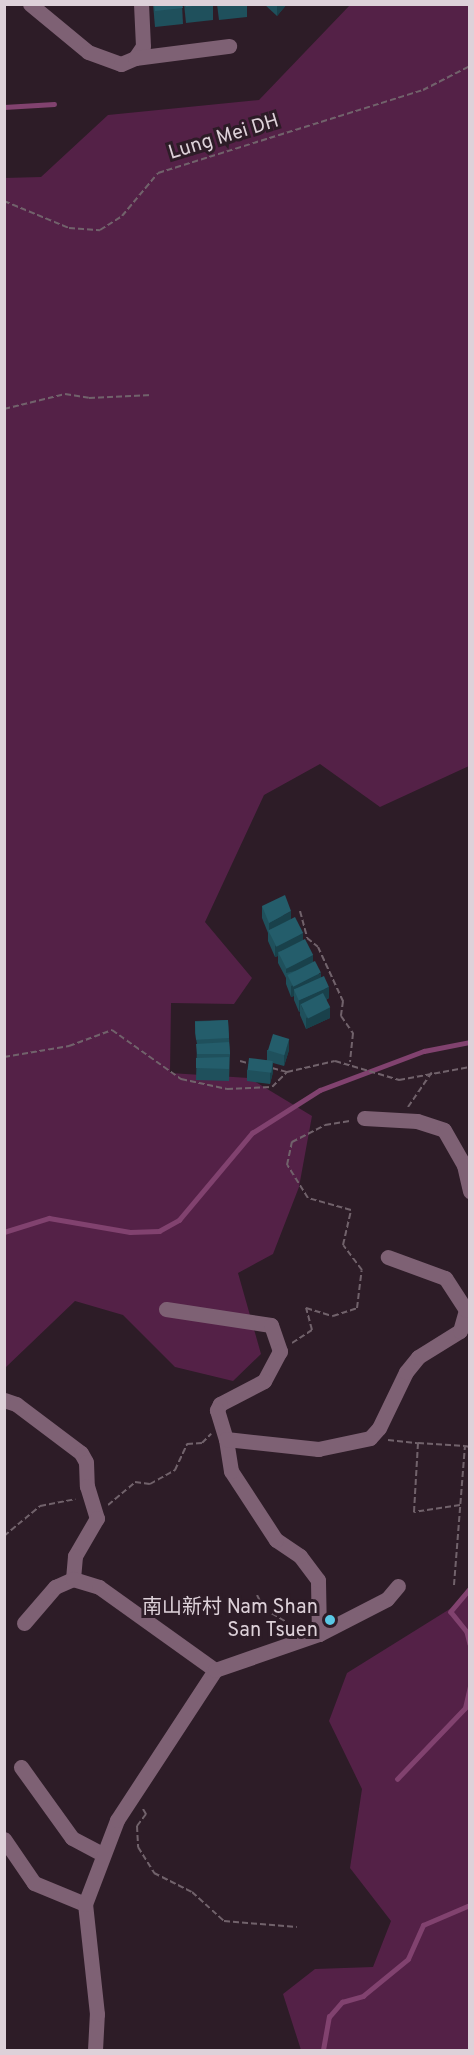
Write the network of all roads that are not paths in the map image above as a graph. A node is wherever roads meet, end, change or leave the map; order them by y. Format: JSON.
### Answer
{"nodes":[{"id":1,"x":30,"y":4,"type":"edge"},
{"id":2,"x":141,"y":4,"type":"edge"},
{"id":3,"x":229,"y":46,"type":"dead end"},
{"id":4,"x":135,"y":58,"type":"junction"},
{"id":5,"x":364,"y":1118,"type":"road end"},
{"id":6,"x":470,"y":1191,"type":"edge"},
{"id":7,"x":388,"y":1257,"type":"dead end"},
{"id":8,"x":166,"y":1309,"type":"dead end"},
{"id":9,"x":468,"y":1309,"type":"edge"},
{"id":10,"x":4,"y":1400,"type":"edge"},
{"id":11,"x":224,"y":1431,"type":"junction"},
{"id":12,"x":73,"y":1579,"type":"junction"},
{"id":13,"x":398,"y":1586,"type":"dead end"},
{"id":14,"x":24,"y":1623,"type":"dead end"},
{"id":15,"x":315,"y":1635,"type":"junction"},
{"id":16,"x":215,"y":1670,"type":"junction"},
{"id":17,"x":21,"y":1767,"type":"dead end"},
{"id":18,"x":4,"y":1839,"type":"edge"},
{"id":19,"x":102,"y":1854,"type":"junction"},
{"id":20,"x":85,"y":1904,"type":"junction"},
{"id":21,"x":95,"y":2050,"type":"edge"}],
"edges":[{"from":1,"to":4,"type":"street"},
{"from":2,"to":4,"type":"street"},
{"from":3,"to":4,"type":"street"},
{"from":5,"to":6,"type":"street"},
{"from":7,"to":9,"type":"street"},
{"from":8,"to":11,"type":"street"},
{"from":9,"to":11,"type":"street"},
{"from":10,"to":12,"type":"street"},
{"from":11,"to":15,"type":"street"},
{"from":12,"to":14,"type":"street"},
{"from":12,"to":16,"type":"street"},
{"from":13,"to":15,"type":"street"},
{"from":15,"to":16,"type":"street"},
{"from":16,"to":19,"type":"street"},
{"from":17,"to":19,"type":"street"},
{"from":18,"to":20,"type":"street"},
{"from":19,"to":20,"type":"street"},
{"from":20,"to":21,"type":"street"}]}
